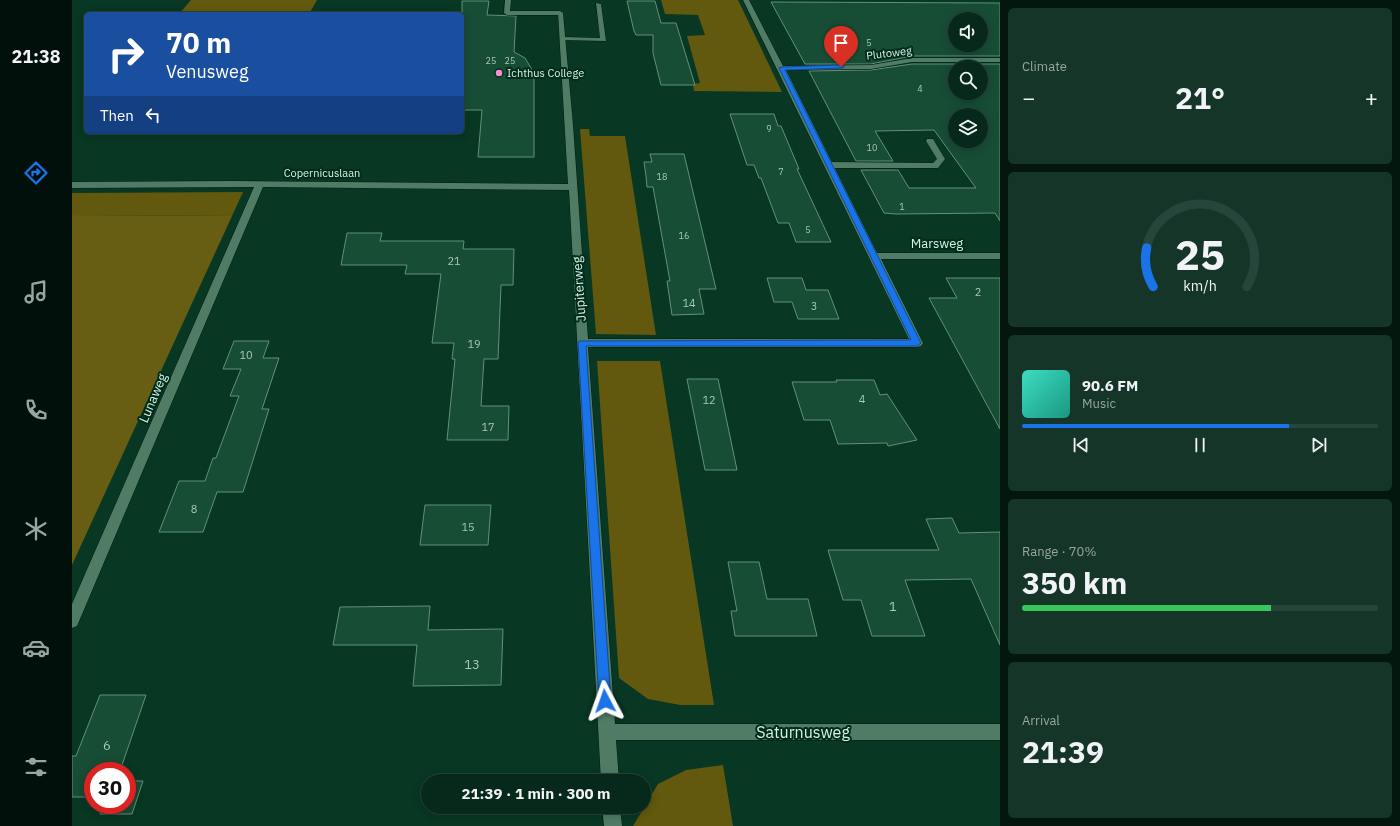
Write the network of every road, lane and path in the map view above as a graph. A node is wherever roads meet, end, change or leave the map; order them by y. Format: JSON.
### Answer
{"nodes":[{"id":1,"x":508,"y":0,"type":"edge"},
{"id":2,"x":746,"y":0,"type":"edge"},
{"id":3,"x":598,"y":4,"type":"dead end"},
{"id":4,"x":563,"y":39,"type":"junction"},
{"id":5,"x":1000,"y":60,"type":"edge"},
{"id":6,"x":782,"y":68,"type":"junction"},
{"id":7,"x":930,"y":141,"type":"dead end"},
{"id":8,"x":829,"y":165,"type":"junction"},
{"id":9,"x":72,"y":185,"type":"edge"},
{"id":10,"x":259,"y":185,"type":"junction"},
{"id":11,"x":572,"y":187,"type":"junction"},
{"id":12,"x":874,"y":256,"type":"junction"},
{"id":13,"x":1000,"y":256,"type":"edge"},
{"id":14,"x":582,"y":343,"type":"junction"},
{"id":15,"x":72,"y":622,"type":"edge"},
{"id":16,"x":607,"y":732,"type":"junction"},
{"id":17,"x":1000,"y":732,"type":"edge"},
{"id":18,"x":610,"y":774,"type":"edge"},
{"id":19,"x":612,"y":814,"type":"edge"},
{"id":20,"x":613,"y":826,"type":"edge"}],
"edges":[{"from":1,"to":4,"type":"street","name":"Jupiterweg"},
{"from":2,"to":6,"type":"street"},
{"from":3,"to":4,"type":"street"},
{"from":4,"to":11,"type":"street","name":"Jupiterweg"},
{"from":5,"to":6,"type":"street","name":"Plutoweg"},
{"from":6,"to":8,"type":"street"},
{"from":7,"to":8,"type":"street"},
{"from":8,"to":12,"type":"street"},
{"from":9,"to":10,"type":"street","name":"Copernicuslaan"},
{"from":10,"to":11,"type":"street","name":"Copernicuslaan"},
{"from":10,"to":15,"type":"street","name":"Lunaweg"},
{"from":11,"to":14,"type":"street","name":"Jupiterweg"},
{"from":12,"to":13,"type":"street","name":"Marsweg"},
{"from":12,"to":14,"type":"street"},
{"from":14,"to":16,"type":"street","name":"Jupiterweg"},
{"from":16,"to":17,"type":"street","name":"Saturnusweg"},
{"from":16,"to":18,"type":"street","name":"Jupiterweg"},
{"from":19,"to":20,"type":"street"}]}
